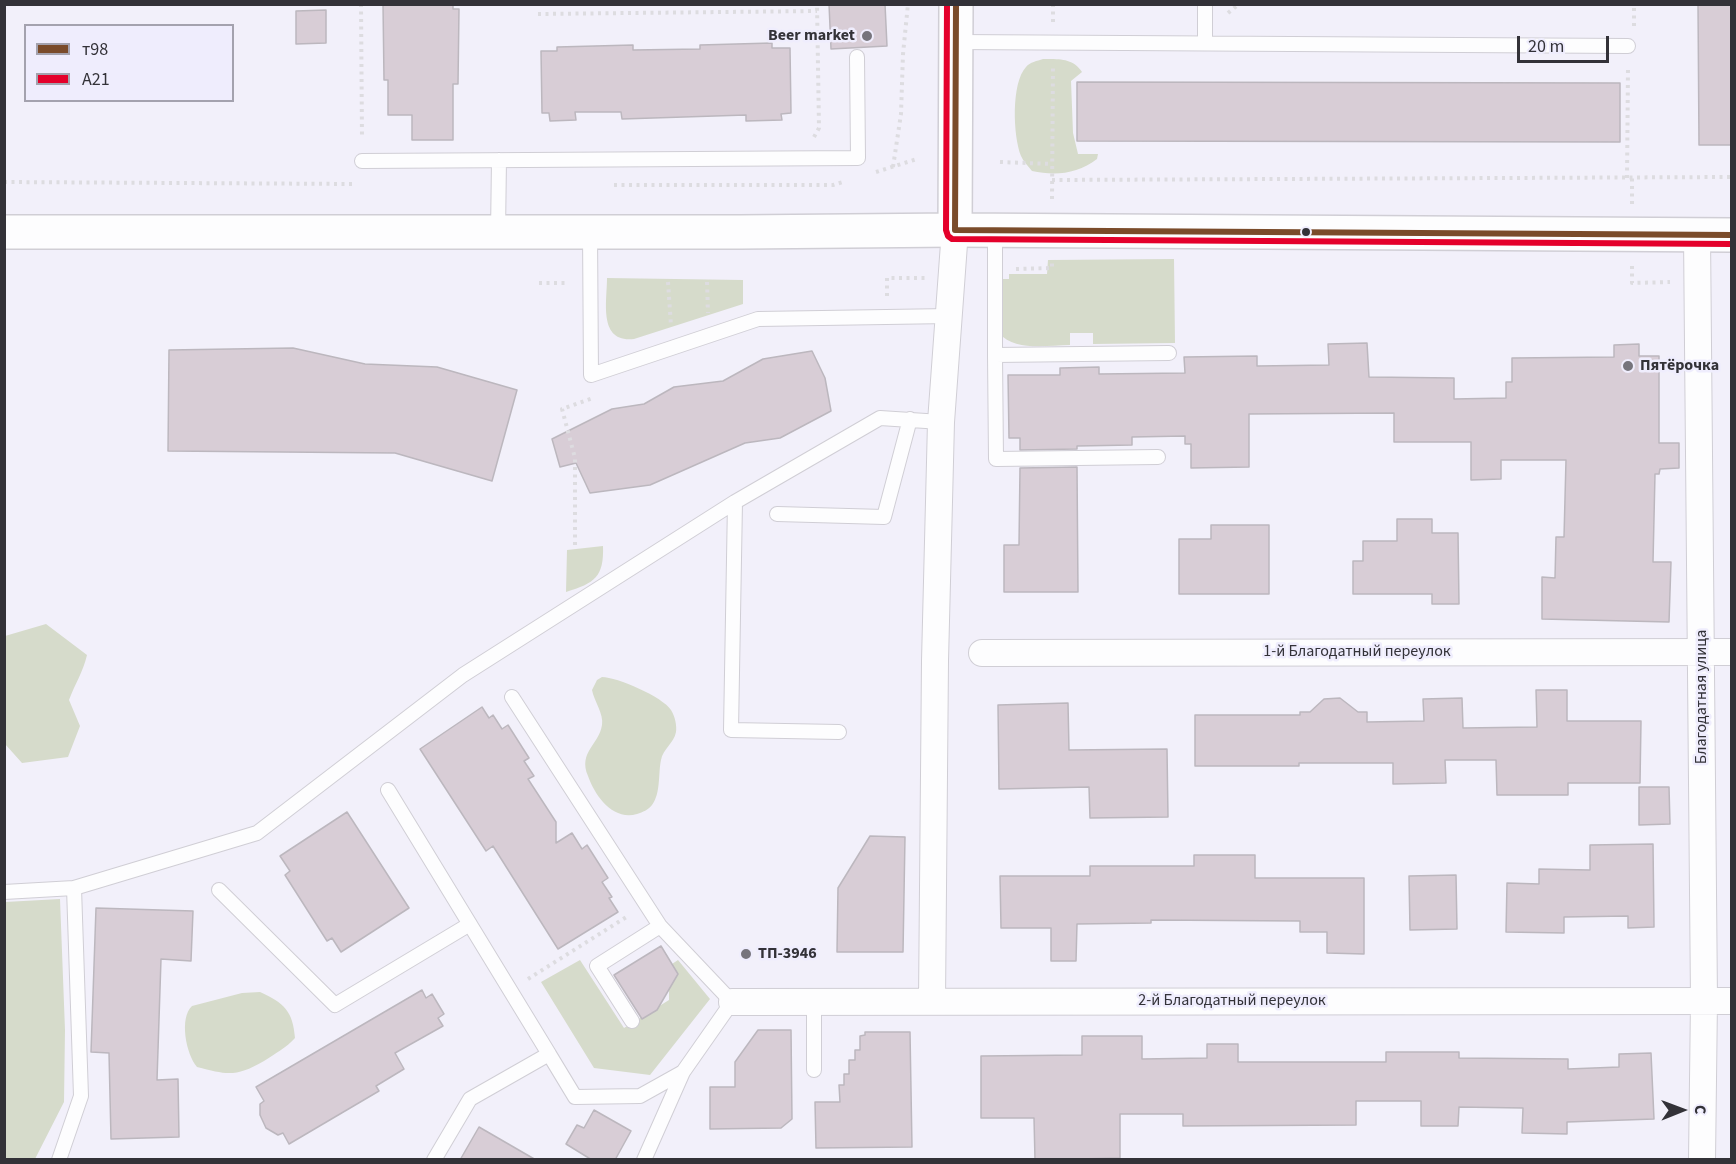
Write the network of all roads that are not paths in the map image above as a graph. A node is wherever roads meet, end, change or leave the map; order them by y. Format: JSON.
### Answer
{"nodes":[{"id":1,"x":956,"y":4,"type":"edge"},
{"id":2,"x":1205,"y":4,"type":"edge"},
{"id":3,"x":956,"y":42,"type":"junction"},
{"id":4,"x":1206,"y":43,"type":"junction"},
{"id":5,"x":1628,"y":46,"type":"road end"},
{"id":6,"x":857,"y":57,"type":"dead end"},
{"id":7,"x":362,"y":155,"type":"road end"},
{"id":8,"x":499,"y":160,"type":"junction"},
{"id":9,"x":955,"y":230,"type":"junction"},
{"id":10,"x":995,"y":230,"type":"junction"},
{"id":11,"x":4,"y":232,"type":"edge"},
{"id":12,"x":498,"y":232,"type":"junction"},
{"id":13,"x":590,"y":232,"type":"junction"},
{"id":14,"x":1697,"y":235,"type":"junction"},
{"id":15,"x":1731,"y":236,"type":"edge"},
{"id":16,"x":950,"y":316,"type":"junction"},
{"id":17,"x":1169,"y":354,"type":"dead end"},
{"id":18,"x":995,"y":355,"type":"junction"},
{"id":19,"x":910,"y":419,"type":"junction"},
{"id":20,"x":941,"y":422,"type":"junction"},
{"id":21,"x":1158,"y":457,"type":"dead end"},
{"id":22,"x":735,"y":502,"type":"junction"},
{"id":23,"x":777,"y":514,"type":"dead end"},
{"id":24,"x":1702,"y":651,"type":"junction"},
{"id":25,"x":1731,"y":652,"type":"edge"},
{"id":26,"x":982,"y":653,"type":"dead end"},
{"id":27,"x":512,"y":697,"type":"dead end"},
{"id":28,"x":839,"y":732,"type":"dead end"},
{"id":29,"x":388,"y":790,"type":"dead end"},
{"id":30,"x":74,"y":888,"type":"junction"},
{"id":31,"x":219,"y":891,"type":"dead end"},
{"id":32,"x":4,"y":892,"type":"edge"},
{"id":33,"x":470,"y":924,"type":"junction"},
{"id":34,"x":660,"y":926,"type":"junction"},
{"id":35,"x":1704,"y":1000,"type":"junction"},
{"id":36,"x":932,"y":1001,"type":"junction"},
{"id":37,"x":1731,"y":1001,"type":"edge"},
{"id":38,"x":732,"y":1002,"type":"junction"},
{"id":39,"x":814,"y":1002,"type":"junction"},
{"id":40,"x":632,"y":1021,"type":"dead end"},
{"id":41,"x":549,"y":1053,"type":"junction"},
{"id":42,"x":814,"y":1070,"type":"dead end"},
{"id":43,"x":683,"y":1072,"type":"junction"},
{"id":44,"x":59,"y":1160,"type":"edge"},
{"id":45,"x":434,"y":1160,"type":"edge"},
{"id":46,"x":645,"y":1160,"type":"edge"},
{"id":47,"x":1702,"y":1160,"type":"edge"}],
"edges":[{"from":1,"to":3,"type":"street"},
{"from":2,"to":4,"type":"lane"},
{"from":3,"to":4,"type":"lane"},
{"from":3,"to":9,"type":"street"},
{"from":4,"to":5,"type":"lane"},
{"from":6,"to":8,"type":"lane"},
{"from":7,"to":8,"type":"lane"},
{"from":8,"to":12,"type":"lane"},
{"from":9,"to":10,"type":"street"},
{"from":9,"to":13,"type":"street"},
{"from":9,"to":16,"type":"street"},
{"from":10,"to":14,"type":"street"},
{"from":10,"to":18,"type":"lane"},
{"from":11,"to":12,"type":"street"},
{"from":12,"to":13,"type":"street"},
{"from":13,"to":16,"type":"lane"},
{"from":14,"to":15,"type":"street"},
{"from":14,"to":24,"type":"street","name":"Благодатная улица"},
{"from":16,"to":20,"type":"street"},
{"from":17,"to":18,"type":"lane"},
{"from":18,"to":21,"type":"lane"},
{"from":19,"to":20,"type":"lane"},
{"from":19,"to":22,"type":"lane"},
{"from":19,"to":23,"type":"lane"},
{"from":20,"to":36,"type":"street"},
{"from":22,"to":28,"type":"lane"},
{"from":22,"to":30,"type":"lane"},
{"from":24,"to":25,"type":"street","name":"1-й Благодатный переулок"},
{"from":24,"to":26,"type":"street","name":"1-й Благодатный переулок"},
{"from":24,"to":35,"type":"street","name":"Благодатная улица"},
{"from":27,"to":34,"type":"lane"},
{"from":29,"to":33,"type":"lane"},
{"from":30,"to":32,"type":"lane"},
{"from":30,"to":44,"type":"lane"},
{"from":31,"to":33,"type":"lane"},
{"from":33,"to":41,"type":"lane"},
{"from":34,"to":38,"type":"lane"},
{"from":34,"to":40,"type":"lane"},
{"from":35,"to":36,"type":"street","name":"2-й Благодатный переулок"},
{"from":35,"to":37,"type":"street","name":"2-й Благодатный переулок"},
{"from":35,"to":47,"type":"street","name":"Благодатная улица"},
{"from":36,"to":39,"type":"street","name":"2-й Благодатный переулок"},
{"from":38,"to":39,"type":"street","name":"2-й Благодатный переулок"},
{"from":38,"to":43,"type":"lane"},
{"from":39,"to":42,"type":"lane"},
{"from":41,"to":43,"type":"lane"},
{"from":41,"to":45,"type":"lane"},
{"from":43,"to":46,"type":"lane"}]}
